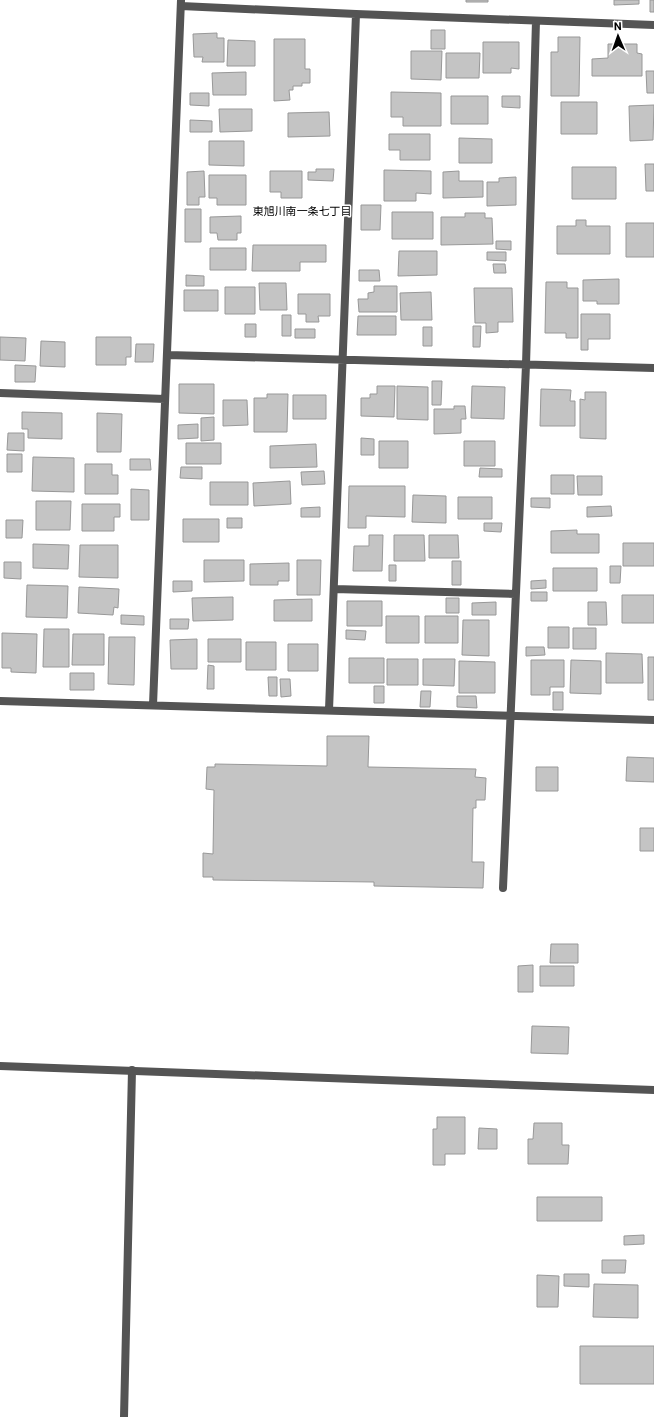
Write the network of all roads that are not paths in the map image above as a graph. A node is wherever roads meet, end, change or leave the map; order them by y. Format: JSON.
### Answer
{"nodes":[{"id":1,"x":181,"y":3,"type":"edge"},
{"id":2,"x":356,"y":14,"type":"junction"},
{"id":3,"x":536,"y":20,"type":"junction"},
{"id":4,"x":654,"y":25,"type":"edge"},
{"id":5,"x":167,"y":356,"type":"junction"},
{"id":6,"x":342,"y":360,"type":"junction"},
{"id":7,"x":526,"y":365,"type":"junction"},
{"id":8,"x":654,"y":368,"type":"edge"},
{"id":9,"x":0,"y":392,"type":"edge"},
{"id":10,"x":165,"y":398,"type":"junction"},
{"id":11,"x":334,"y":589,"type":"junction"},
{"id":12,"x":515,"y":594,"type":"junction"},
{"id":13,"x":0,"y":701,"type":"edge"},
{"id":14,"x":153,"y":705,"type":"junction"},
{"id":15,"x":329,"y":710,"type":"junction"},
{"id":16,"x":510,"y":716,"type":"junction"},
{"id":17,"x":654,"y":720,"type":"edge"},
{"id":18,"x":503,"y":888,"type":"dead end"},
{"id":19,"x":0,"y":1066,"type":"edge"},
{"id":20,"x":132,"y":1070,"type":"junction"},
{"id":21,"x":654,"y":1090,"type":"edge"},
{"id":22,"x":124,"y":1417,"type":"edge"}],
"edges":[{"from":1,"to":2,"type":"street"},
{"from":1,"to":5,"type":"street"},
{"from":2,"to":3,"type":"street"},
{"from":2,"to":6,"type":"street"},
{"from":3,"to":4,"type":"street"},
{"from":3,"to":7,"type":"street"},
{"from":5,"to":6,"type":"street"},
{"from":5,"to":10,"type":"street"},
{"from":6,"to":7,"type":"street"},
{"from":6,"to":11,"type":"street"},
{"from":7,"to":8,"type":"street"},
{"from":7,"to":12,"type":"street"},
{"from":9,"to":10,"type":"street"},
{"from":10,"to":14,"type":"street"},
{"from":11,"to":12,"type":"street"},
{"from":11,"to":15,"type":"street"},
{"from":12,"to":16,"type":"street"},
{"from":13,"to":14,"type":"street"},
{"from":14,"to":15,"type":"street"},
{"from":15,"to":16,"type":"street"},
{"from":16,"to":17,"type":"street"},
{"from":16,"to":18,"type":"street"},
{"from":19,"to":20,"type":"street"},
{"from":20,"to":21,"type":"street"},
{"from":20,"to":22,"type":"street"}]}
